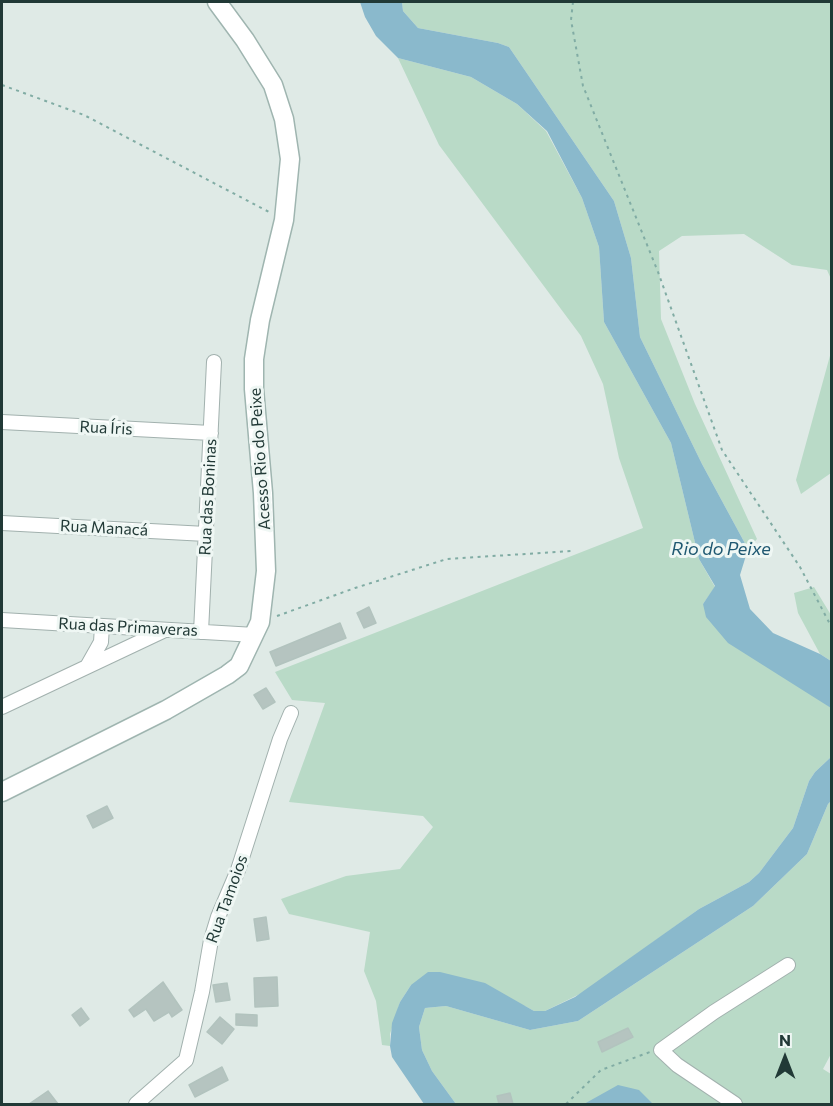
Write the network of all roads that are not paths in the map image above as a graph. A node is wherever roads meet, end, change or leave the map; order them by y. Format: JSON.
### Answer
{"nodes":[{"id":1,"x":217,"y":2,"type":"edge"},
{"id":2,"x":214,"y":362,"type":"dead end"},
{"id":3,"x":2,"y":422,"type":"edge"},
{"id":4,"x":211,"y":433,"type":"junction"},
{"id":5,"x":2,"y":523,"type":"edge"},
{"id":6,"x":206,"y":534,"type":"junction"},
{"id":7,"x":2,"y":620,"type":"edge"},
{"id":8,"x":102,"y":626,"type":"junction"},
{"id":9,"x":257,"y":628,"type":"junction"},
{"id":10,"x":167,"y":630,"type":"junction"},
{"id":11,"x":201,"y":632,"type":"junction"},
{"id":12,"x":88,"y":665,"type":"junction"},
{"id":13,"x":2,"y":707,"type":"edge"},
{"id":14,"x":291,"y":713,"type":"dead end"},
{"id":15,"x":2,"y":792,"type":"edge"},
{"id":16,"x":788,"y":965,"type":"dead end"},
{"id":17,"x":136,"y":1104,"type":"edge"},
{"id":18,"x":735,"y":1104,"type":"edge"}],
"edges":[{"from":1,"to":9,"type":"street","name":"Acesso Rio do Peixe"},
{"from":2,"to":4,"type":"street","name":"Rua das Boninas"},
{"from":3,"to":4,"type":"street","name":"Rua Íris"},
{"from":4,"to":6,"type":"street","name":"Rua das Boninas"},
{"from":5,"to":6,"type":"street","name":"Rua Manacá"},
{"from":6,"to":11,"type":"street","name":"Rua das Boninas"},
{"from":7,"to":8,"type":"street","name":"Rua das Primaveras"},
{"from":8,"to":10,"type":"street","name":"Rua das Primaveras"},
{"from":8,"to":12,"type":"street"},
{"from":9,"to":11,"type":"street","name":"Rua das Primaveras"},
{"from":9,"to":15,"type":"street","name":"Acesso Rio do Peixe"},
{"from":10,"to":11,"type":"street","name":"Rua das Primaveras"},
{"from":10,"to":12,"type":"street"},
{"from":12,"to":13,"type":"street"},
{"from":14,"to":17,"type":"street","name":"Rua Tamoios"},
{"from":16,"to":18,"type":"street"}]}
